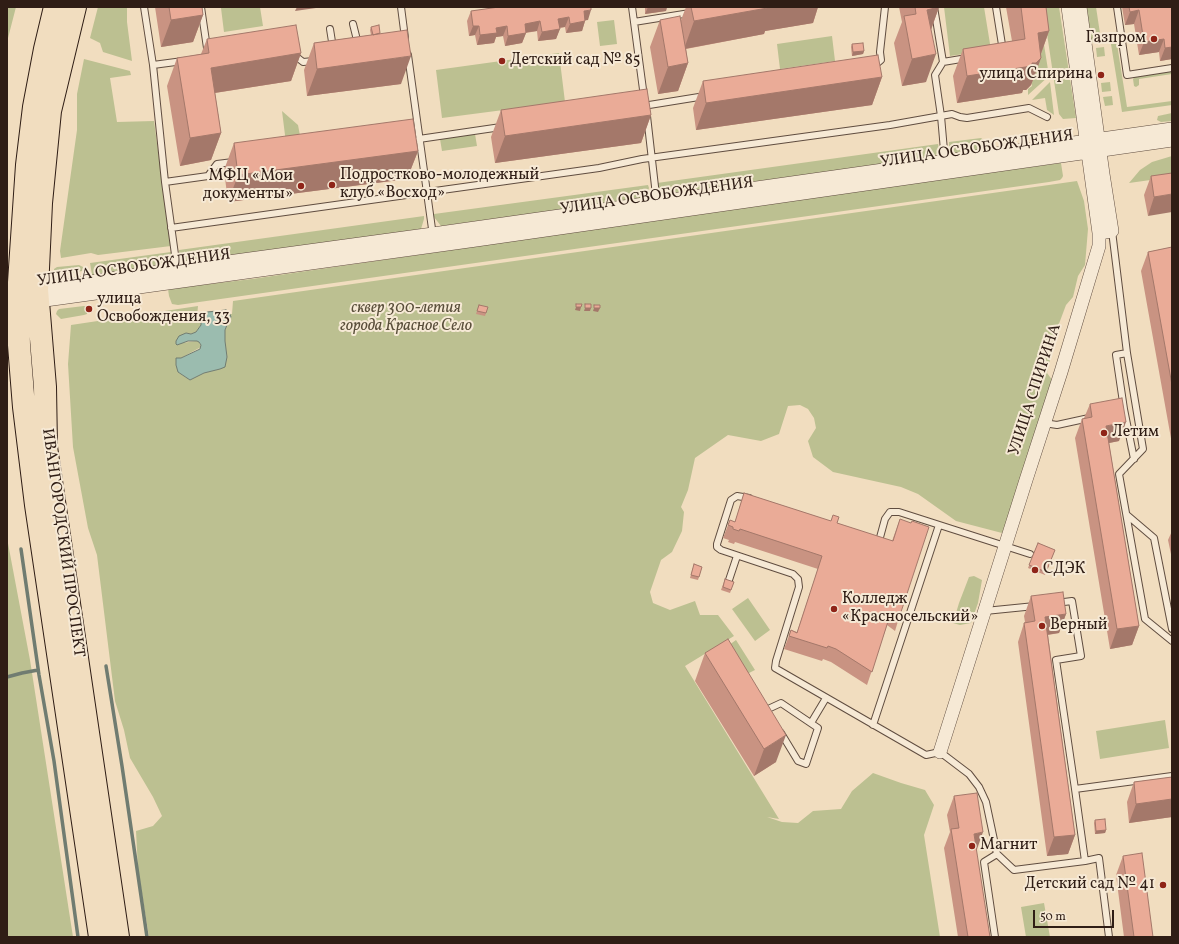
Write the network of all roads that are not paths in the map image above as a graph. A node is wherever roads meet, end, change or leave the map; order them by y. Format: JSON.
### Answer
{"nodes":[{"id":1,"x":55,"y":7,"type":"edge"},
{"id":2,"x":75,"y":7,"type":"edge"},
{"id":3,"x":144,"y":7,"type":"edge"},
{"id":4,"x":201,"y":7,"type":"edge"},
{"id":5,"x":401,"y":7,"type":"edge"},
{"id":6,"x":632,"y":7,"type":"edge"},
{"id":7,"x":885,"y":7,"type":"edge"},
{"id":8,"x":934,"y":7,"type":"edge"},
{"id":9,"x":996,"y":7,"type":"edge"},
{"id":10,"x":1068,"y":7,"type":"edge"},
{"id":11,"x":1080,"y":7,"type":"edge"},
{"id":12,"x":1117,"y":7,"type":"edge"},
{"id":13,"x":697,"y":12,"type":"edge"},
{"id":14,"x":634,"y":22,"type":"junction"},
{"id":15,"x":353,"y":24,"type":"dead end"},
{"id":16,"x":330,"y":29,"type":"dead end"},
{"id":17,"x":288,"y":50,"type":"edge"},
{"id":18,"x":360,"y":54,"type":"edge"},
{"id":19,"x":996,"y":54,"type":"edge"},
{"id":20,"x":208,"y":57,"type":"edge"},
{"id":21,"x":334,"y":58,"type":"edge"},
{"id":22,"x":973,"y":58,"type":"edge"},
{"id":23,"x":193,"y":60,"type":"edge"},
{"id":24,"x":319,"y":60,"type":"edge"},
{"id":25,"x":943,"y":62,"type":"junction"},
{"id":26,"x":153,"y":65,"type":"junction"},
{"id":27,"x":1172,"y":68,"type":"edge"},
{"id":28,"x":871,"y":69,"type":"edge"},
{"id":29,"x":716,"y":94,"type":"edge"},
{"id":30,"x":646,"y":105,"type":"junction"},
{"id":31,"x":638,"y":106,"type":"edge"},
{"id":32,"x":941,"y":116,"type":"junction"},
{"id":33,"x":1047,"y":118,"type":"dead end"},
{"id":34,"x":505,"y":126,"type":"edge"},
{"id":35,"x":1172,"y":129,"type":"edge"},
{"id":36,"x":419,"y":139,"type":"junction"},
{"id":37,"x":1172,"y":140,"type":"edge"},
{"id":38,"x":1094,"y":145,"type":"junction"},
{"id":39,"x":651,"y":158,"type":"junction"},
{"id":40,"x":238,"y":161,"type":"edge"},
{"id":41,"x":946,"y":166,"type":"junction"},
{"id":42,"x":165,"y":182,"type":"junction"},
{"id":43,"x":427,"y":192,"type":"junction"},
{"id":44,"x":657,"y":208,"type":"junction"},
{"id":45,"x":171,"y":228,"type":"junction"},
{"id":46,"x":1112,"y":231,"type":"junction"},
{"id":47,"x":1099,"y":233,"type":"junction"},
{"id":48,"x":434,"y":240,"type":"junction"},
{"id":49,"x":178,"y":275,"type":"junction"},
{"id":50,"x":31,"y":296,"type":"junction"},
{"id":51,"x":1127,"y":352,"type":"junction"},
{"id":52,"x":1124,"y":409,"type":"junction"},
{"id":53,"x":1109,"y":413,"type":"edge"},
{"id":54,"x":1094,"y":416,"type":"edge"},
{"id":55,"x":1044,"y":424,"type":"junction"},
{"id":56,"x":1134,"y":459,"type":"junction"},
{"id":57,"x":758,"y":501,"type":"edge"},
{"id":58,"x":1127,"y":514,"type":"junction"},
{"id":59,"x":939,"y":525,"type":"junction"},
{"id":60,"x":871,"y":538,"type":"edge"},
{"id":61,"x":1006,"y":546,"type":"junction"},
{"id":62,"x":1030,"y":554,"type":"dead end"},
{"id":63,"x":737,"y":556,"type":"junction"},
{"id":64,"x":729,"y":580,"type":"edge"},
{"id":65,"x":1050,"y":604,"type":"edge"},
{"id":66,"x":1043,"y":605,"type":"edge"},
{"id":67,"x":984,"y":612,"type":"junction"},
{"id":68,"x":1172,"y":629,"type":"edge"},
{"id":69,"x":1172,"y":642,"type":"edge"},
{"id":70,"x":826,"y":698,"type":"junction"},
{"id":71,"x":762,"y":704,"type":"edge"},
{"id":72,"x":766,"y":710,"type":"junction"},
{"id":73,"x":770,"y":717,"type":"edge"},
{"id":74,"x":811,"y":723,"type":"junction"},
{"id":75,"x":873,"y":725,"type":"junction"},
{"id":76,"x":778,"y":729,"type":"edge"},
{"id":77,"x":940,"y":752,"type":"junction"},
{"id":78,"x":1172,"y":776,"type":"edge"},
{"id":79,"x":1075,"y":789,"type":"junction"},
{"id":80,"x":997,"y":854,"type":"junction"},
{"id":81,"x":1085,"y":861,"type":"junction"},
{"id":82,"x":100,"y":937,"type":"edge"},
{"id":83,"x":118,"y":937,"type":"edge"},
{"id":84,"x":995,"y":937,"type":"edge"},
{"id":85,"x":1109,"y":937,"type":"edge"}],
"edges":[{"from":1,"to":50,"type":"highway","name":"ИВАНГОРОДСКИЙ ПРОСПЕКТ"},
{"from":2,"to":50,"type":"highway","name":"ИВАНГОРОДСКИЙ ПРОСПЕКТ"},
{"from":3,"to":26,"type":"lane"},
{"from":4,"to":20,"type":"lane"},
{"from":5,"to":36,"type":"lane"},
{"from":6,"to":14,"type":"lane"},
{"from":7,"to":28,"type":"lane"},
{"from":8,"to":25,"type":"lane"},
{"from":9,"to":19,"type":"lane"},
{"from":10,"to":38,"type":"street","name":"УЛИЦА СПИРИНА"},
{"from":11,"to":38,"type":"street","name":"УЛИЦА СПИРИНА"},
{"from":12,"to":27,"type":"lane"},
{"from":13,"to":14,"type":"lane"},
{"from":14,"to":30,"type":"lane"},
{"from":15,"to":18,"type":"lane"},
{"from":16,"to":21,"type":"lane"},
{"from":17,"to":24,"type":"lane"},
{"from":22,"to":25,"type":"lane"},
{"from":23,"to":26,"type":"lane"},
{"from":25,"to":32,"type":"lane"},
{"from":26,"to":42,"type":"lane"},
{"from":29,"to":30,"type":"lane"},
{"from":30,"to":31,"type":"lane"},
{"from":30,"to":39,"type":"lane"},
{"from":32,"to":33,"type":"lane"},
{"from":32,"to":39,"type":"lane"},
{"from":32,"to":41,"type":"lane"},
{"from":34,"to":36,"type":"lane"},
{"from":35,"to":38,"type":"street","name":"УЛИЦА ОСВОБОЖДЕНИЯ"},
{"from":36,"to":43,"type":"lane"},
{"from":37,"to":38,"type":"street","name":"УЛИЦА ОСВОБОЖДЕНИЯ"},
{"from":38,"to":41,"type":"street","name":"УЛИЦА ОСВОБОЖДЕНИЯ"},
{"from":38,"to":46,"type":"street","name":"УЛИЦА СПИРИНА"},
{"from":38,"to":47,"type":"street","name":"УЛИЦА СПИРИНА"},
{"from":39,"to":43,"type":"lane"},
{"from":39,"to":44,"type":"lane"},
{"from":40,"to":42,"type":"lane"},
{"from":41,"to":44,"type":"street","name":"УЛИЦА ОСВОБОЖДЕНИЯ"},
{"from":42,"to":45,"type":"lane"},
{"from":43,"to":45,"type":"lane"},
{"from":43,"to":48,"type":"lane"},
{"from":44,"to":48,"type":"street","name":"УЛИЦА ОСВОБОЖДЕНИЯ"},
{"from":45,"to":49,"type":"lane"},
{"from":46,"to":47,"type":"street"},
{"from":46,"to":51,"type":"lane"},
{"from":47,"to":55,"type":"street","name":"УЛИЦА СПИРИНА"},
{"from":48,"to":49,"type":"street","name":"УЛИЦА ОСВОБОЖДЕНИЯ"},
{"from":49,"to":50,"type":"street","name":"УЛИЦА ОСВОБОЖДЕНИЯ"},
{"from":50,"to":82,"type":"highway","name":"ИВАНГОРОДСКИЙ ПРОСПЕКТ"},
{"from":50,"to":83,"type":"highway","name":"ИВАНГОРОДСКИЙ ПРОСПЕКТ"},
{"from":51,"to":52,"type":"lane"},
{"from":51,"to":56,"type":"lane"},
{"from":52,"to":53,"type":"lane"},
{"from":52,"to":56,"type":"lane"},
{"from":54,"to":55,"type":"lane"},
{"from":55,"to":61,"type":"street","name":"УЛИЦА СПИРИНА"},
{"from":56,"to":58,"type":"lane"},
{"from":57,"to":63,"type":"lane"},
{"from":58,"to":68,"type":"lane"},
{"from":58,"to":69,"type":"lane"},
{"from":59,"to":60,"type":"lane"},
{"from":59,"to":61,"type":"lane"},
{"from":59,"to":75,"type":"lane"},
{"from":61,"to":62,"type":"lane"},
{"from":61,"to":67,"type":"street","name":"УЛИЦА СПИРИНА"},
{"from":63,"to":64,"type":"lane"},
{"from":63,"to":70,"type":"lane"},
{"from":65,"to":79,"type":"lane"},
{"from":66,"to":67,"type":"lane"},
{"from":67,"to":77,"type":"street","name":"УЛИЦА СПИРИНА"},
{"from":70,"to":74,"type":"lane"},
{"from":70,"to":75,"type":"lane"},
{"from":71,"to":72,"type":"lane"},
{"from":72,"to":73,"type":"lane"},
{"from":72,"to":74,"type":"lane"},
{"from":74,"to":76,"type":"lane"},
{"from":75,"to":77,"type":"lane"},
{"from":77,"to":80,"type":"lane"},
{"from":78,"to":79,"type":"lane"},
{"from":79,"to":81,"type":"lane"},
{"from":80,"to":81,"type":"lane"},
{"from":80,"to":84,"type":"lane"},
{"from":81,"to":85,"type":"lane"}]}
